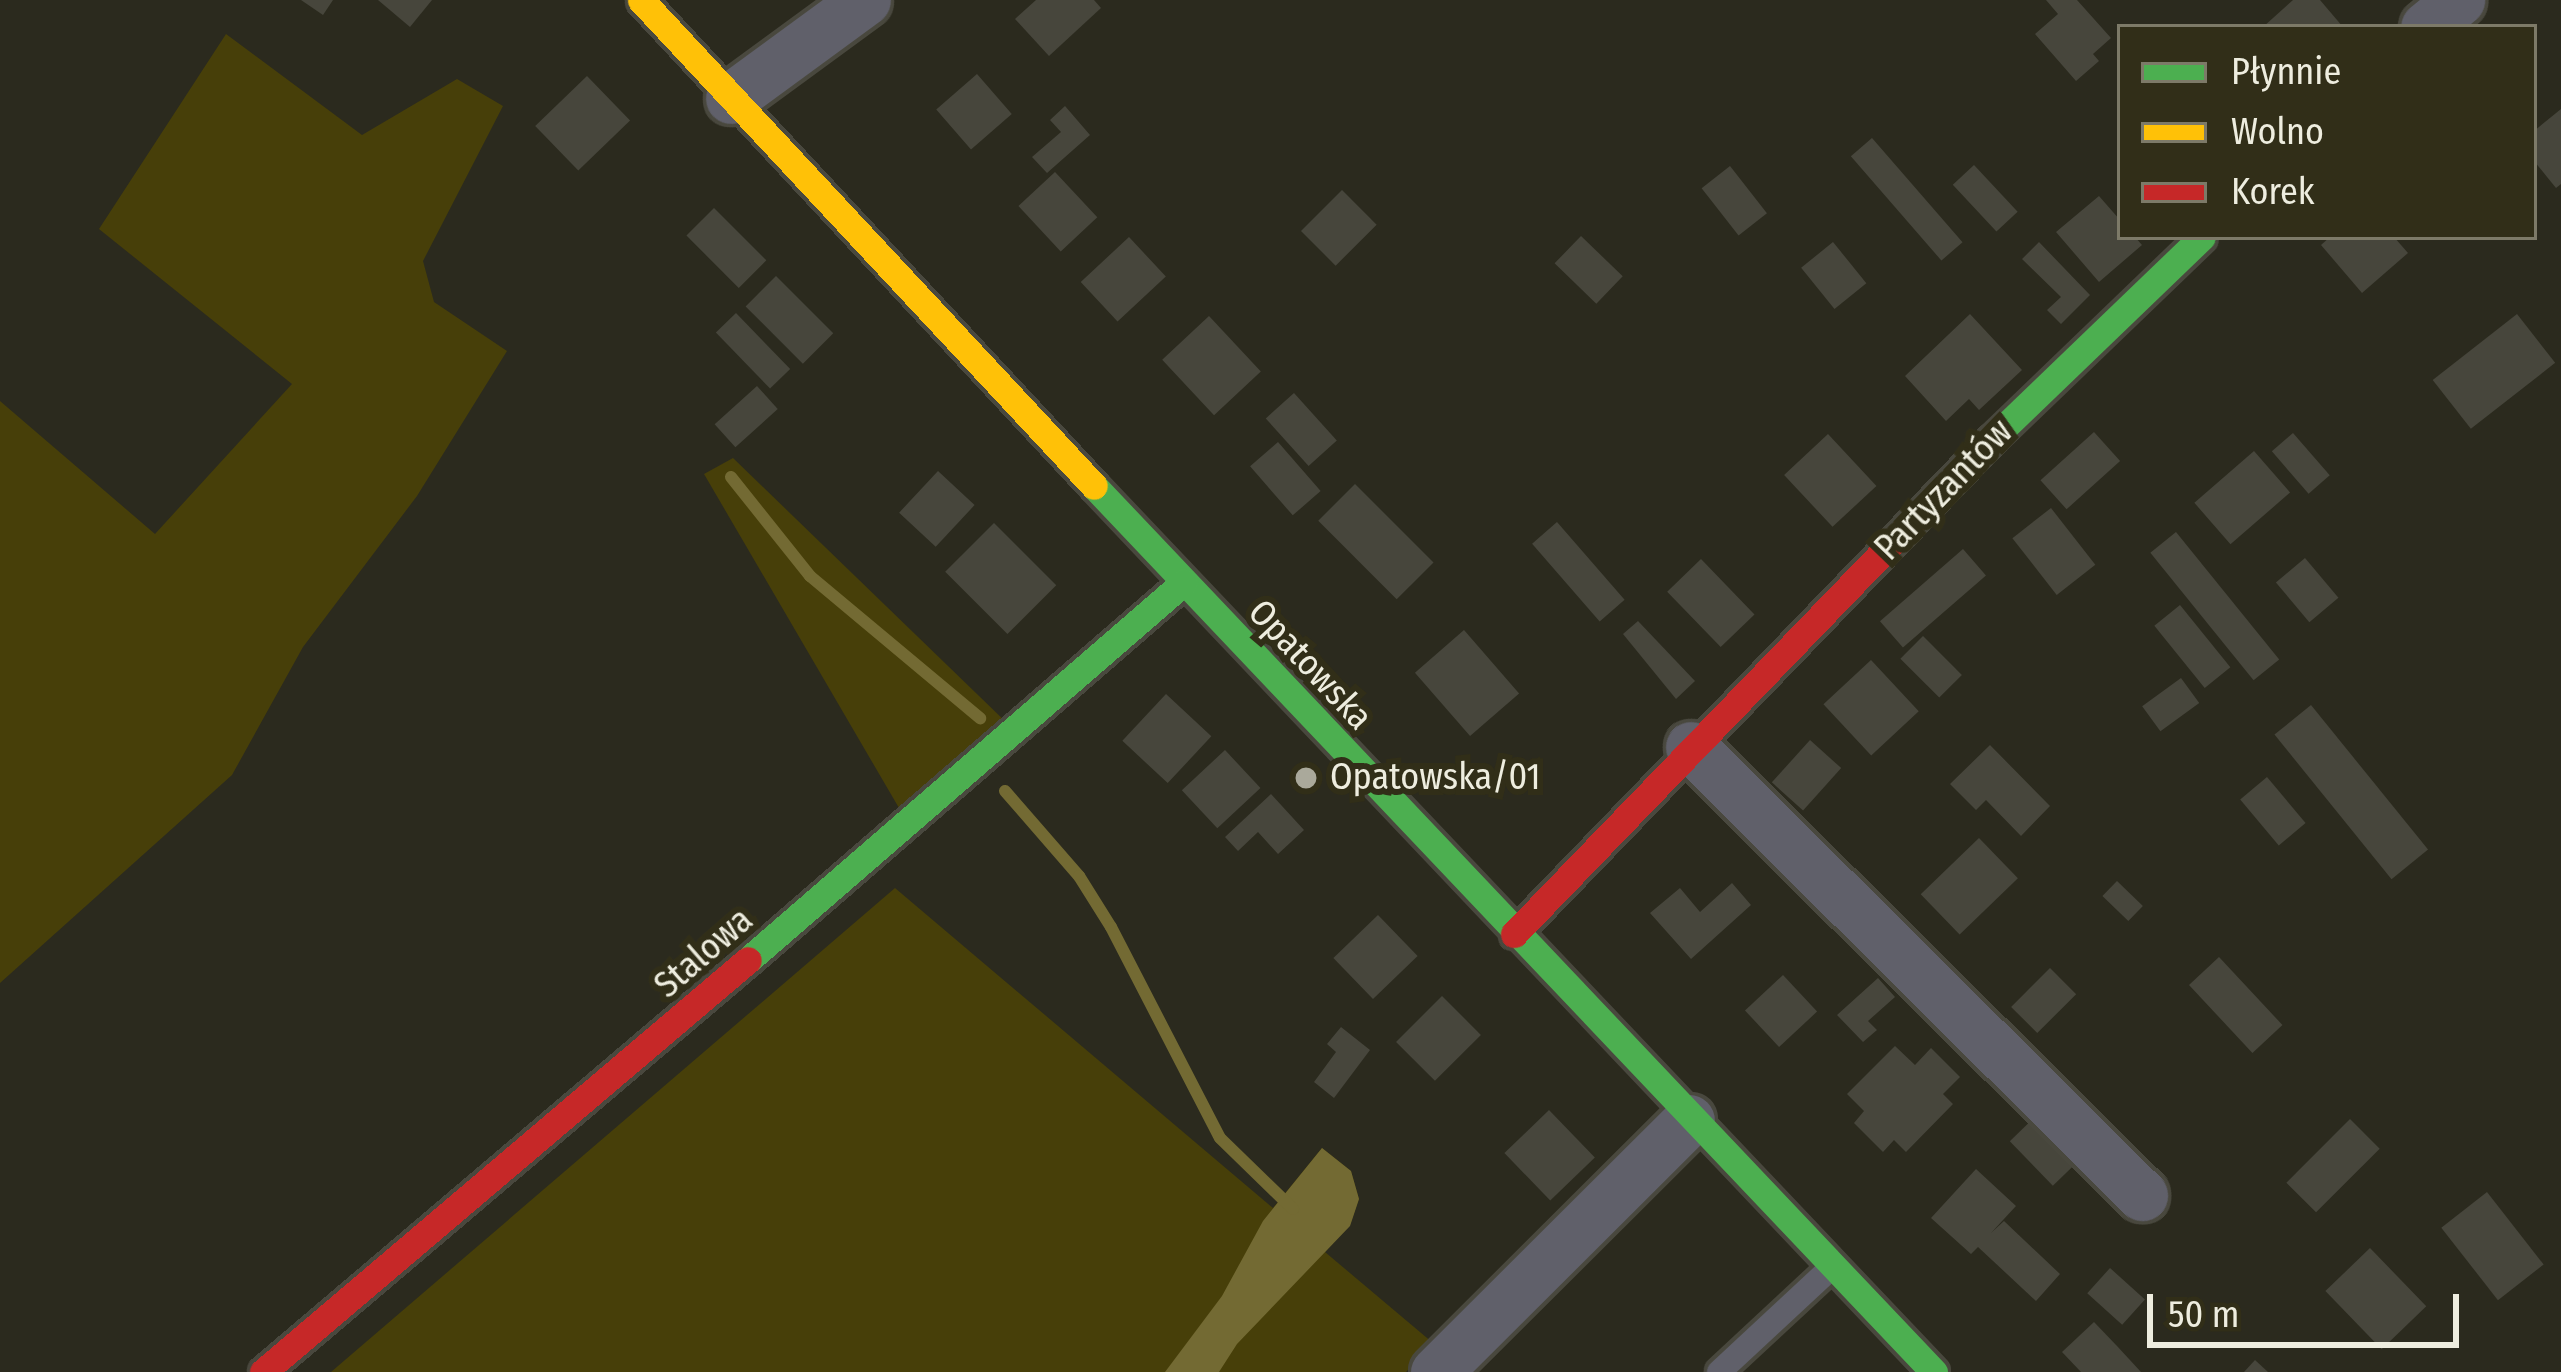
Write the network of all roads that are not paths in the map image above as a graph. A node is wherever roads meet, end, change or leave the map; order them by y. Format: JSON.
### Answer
{"nodes":[{"id":1,"x":641,"y":0,"type":"edge"},
{"id":2,"x":865,"y":0,"type":"edge"},
{"id":3,"x":2458,"y":0,"type":"edge"},
{"id":4,"x":2430,"y":24,"type":"edge"},
{"id":5,"x":731,"y":98,"type":"junction"},
{"id":6,"x":2199,"y":240,"type":"edge"},
{"id":7,"x":1184,"y":582,"type":"junction"},
{"id":8,"x":1691,"y":747,"type":"junction"},
{"id":9,"x":1514,"y":934,"type":"junction"},
{"id":10,"x":1689,"y":1120,"type":"junction"},
{"id":11,"x":2142,"y":1195,"type":"dead end"},
{"id":12,"x":1834,"y":1265,"type":"junction"},
{"id":13,"x":263,"y":1372,"type":"edge"},
{"id":14,"x":1436,"y":1372,"type":"edge"},
{"id":15,"x":1719,"y":1372,"type":"edge"},
{"id":16,"x":1934,"y":1372,"type":"edge"}],
"edges":[{"from":1,"to":5,"type":"street","name":"Opatowska"},
{"from":2,"to":5,"type":"street"},
{"from":3,"to":4,"type":"street"},
{"from":5,"to":7,"type":"street","name":"Opatowska"},
{"from":6,"to":8,"type":"street","name":"Partyzantów"},
{"from":7,"to":9,"type":"street","name":"Opatowska"},
{"from":7,"to":13,"type":"street","name":"Stalowa"},
{"from":8,"to":9,"type":"street","name":"Partyzantów"},
{"from":8,"to":11,"type":"street"},
{"from":9,"to":10,"type":"street","name":"Opatowska"},
{"from":10,"to":12,"type":"street","name":"Opatowska"},
{"from":10,"to":14,"type":"street"},
{"from":12,"to":15,"type":"lane"},
{"from":12,"to":16,"type":"street","name":"Opatowska"}]}
